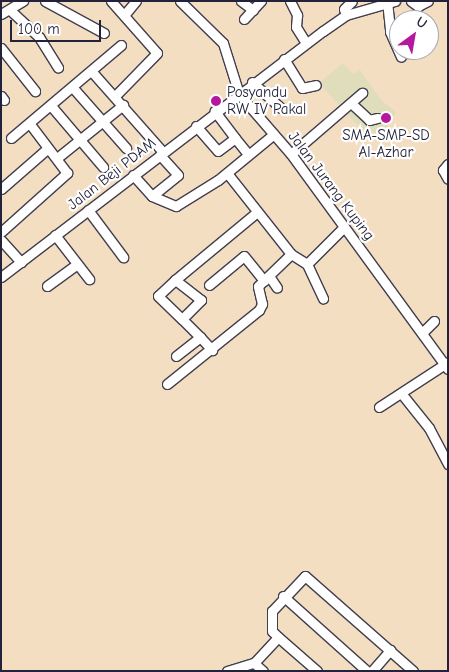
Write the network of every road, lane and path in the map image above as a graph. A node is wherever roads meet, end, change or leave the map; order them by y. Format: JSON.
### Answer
{"nodes":[{"id":1,"x":22,"y":1,"type":"edge"},
{"id":2,"x":45,"y":1,"type":"edge"},
{"id":3,"x":111,"y":1,"type":"edge"},
{"id":4,"x":136,"y":1,"type":"edge"},
{"id":5,"x":180,"y":1,"type":"edge"},
{"id":6,"x":241,"y":1,"type":"edge"},
{"id":7,"x":261,"y":1,"type":"edge"},
{"id":8,"x":290,"y":1,"type":"edge"},
{"id":9,"x":352,"y":1,"type":"edge"},
{"id":10,"x":411,"y":1,"type":"edge"},
{"id":11,"x":428,"y":1,"type":"edge"},
{"id":12,"x":390,"y":2,"type":"edge"},
{"id":13,"x":343,"y":8,"type":"edge"},
{"id":14,"x":253,"y":10,"type":"junction"},
{"id":15,"x":6,"y":12,"type":"edge"},
{"id":16,"x":125,"y":14,"type":"junction"},
{"id":17,"x":244,"y":19,"type":"dead end"},
{"id":18,"x":104,"y":33,"type":"dead end"},
{"id":19,"x":306,"y":43,"type":"junction"},
{"id":20,"x":121,"y":45,"type":"dead end"},
{"id":21,"x":1,"y":48,"type":"edge"},
{"id":22,"x":284,"y":59,"type":"junction"},
{"id":23,"x":58,"y":67,"type":"dead end"},
{"id":24,"x":93,"y":73,"type":"junction"},
{"id":25,"x":252,"y":82,"type":"junction"},
{"id":26,"x":316,"y":85,"type":"dead end"},
{"id":27,"x":74,"y":88,"type":"junction"},
{"id":28,"x":35,"y":91,"type":"dead end"},
{"id":29,"x":362,"y":93,"type":"dead end"},
{"id":30,"x":239,"y":94,"type":"junction"},
{"id":31,"x":115,"y":96,"type":"junction"},
{"id":32,"x":351,"y":103,"type":"junction"},
{"id":33,"x":124,"y":105,"type":"junction"},
{"id":34,"x":52,"y":107,"type":"junction"},
{"id":35,"x":281,"y":108,"type":"dead end"},
{"id":36,"x":215,"y":111,"type":"junction"},
{"id":37,"x":378,"y":118,"type":"dead end"},
{"id":38,"x":104,"y":122,"type":"junction"},
{"id":39,"x":30,"y":124,"type":"junction"},
{"id":40,"x":196,"y":126,"type":"junction"},
{"id":41,"x":274,"y":134,"type":"junction"},
{"id":42,"x":11,"y":138,"type":"dead end"},
{"id":43,"x":235,"y":138,"type":"junction"},
{"id":44,"x":80,"y":140,"type":"junction"},
{"id":45,"x":48,"y":148,"type":"junction"},
{"id":46,"x":126,"y":148,"type":"dead end"},
{"id":47,"x":162,"y":154,"type":"junction"},
{"id":48,"x":248,"y":154,"type":"junction"},
{"id":49,"x":291,"y":154,"type":"junction"},
{"id":50,"x":57,"y":158,"type":"junction"},
{"id":51,"x":448,"y":164,"type":"edge"},
{"id":52,"x":103,"y":167,"type":"dead end"},
{"id":53,"x":227,"y":172,"type":"junction"},
{"id":54,"x":134,"y":175,"type":"junction"},
{"id":55,"x":448,"y":179,"type":"edge"},
{"id":56,"x":1,"y":189,"type":"edge"},
{"id":57,"x":152,"y":196,"type":"junction"},
{"id":58,"x":88,"y":210,"type":"junction"},
{"id":59,"x":256,"y":213,"type":"junction"},
{"id":60,"x":344,"y":227,"type":"junction"},
{"id":61,"x":1,"y":232,"type":"edge"},
{"id":62,"x":55,"y":235,"type":"junction"},
{"id":63,"x":1,"y":240,"type":"edge"},
{"id":64,"x":291,"y":254,"type":"junction"},
{"id":65,"x":123,"y":257,"type":"dead end"},
{"id":66,"x":20,"y":262,"type":"junction"},
{"id":67,"x":78,"y":264,"type":"junction"},
{"id":68,"x":307,"y":264,"type":"junction"},
{"id":69,"x":1,"y":277,"type":"edge"},
{"id":70,"x":266,"y":278,"type":"junction"},
{"id":71,"x":89,"y":279,"type":"dead end"},
{"id":72,"x":174,"y":280,"type":"junction"},
{"id":73,"x":208,"y":285,"type":"dead end"},
{"id":74,"x":47,"y":286,"type":"dead end"},
{"id":75,"x":277,"y":288,"type":"dead end"},
{"id":76,"x":323,"y":298,"type":"dead end"},
{"id":77,"x":182,"y":319,"type":"junction"},
{"id":78,"x":434,"y":321,"type":"dead end"},
{"id":79,"x":422,"y":333,"type":"junction"},
{"id":80,"x":200,"y":337,"type":"junction"},
{"id":81,"x":212,"y":350,"type":"junction"},
{"id":82,"x":176,"y":356,"type":"dead end"},
{"id":83,"x":446,"y":365,"type":"edge"},
{"id":84,"x":167,"y":384,"type":"dead end"},
{"id":85,"x":401,"y":392,"type":"junction"},
{"id":86,"x":379,"y":407,"type":"dead end"},
{"id":87,"x":448,"y":464,"type":"edge"},
{"id":88,"x":283,"y":596,"type":"junction"},
{"id":89,"x":278,"y":637,"type":"junction"},
{"id":90,"x":390,"y":650,"type":"junction"},
{"id":91,"x":254,"y":663,"type":"junction"},
{"id":92,"x":227,"y":671,"type":"edge"},
{"id":93,"x":263,"y":671,"type":"edge"},
{"id":94,"x":317,"y":671,"type":"edge"},
{"id":95,"x":367,"y":671,"type":"edge"},
{"id":96,"x":372,"y":671,"type":"edge"},
{"id":97,"x":413,"y":671,"type":"edge"}],
"edges":[{"from":1,"to":15,"type":"street"},
{"from":2,"to":18,"type":"street"},
{"from":3,"to":16,"type":"street"},
{"from":4,"to":16,"type":"street"},
{"from":5,"to":30,"type":"street","name":"Jalan Jurang Kuping"},
{"from":6,"to":14,"type":"street"},
{"from":7,"to":14,"type":"street"},
{"from":8,"to":19,"type":"street"},
{"from":9,"to":13,"type":"street"},
{"from":10,"to":11,"type":"street"},
{"from":12,"to":13,"type":"street"},
{"from":13,"to":19,"type":"street","name":"Jalan Beji PDAM"},
{"from":14,"to":17,"type":"street"},
{"from":15,"to":23,"type":"street"},
{"from":16,"to":31,"type":"street"},
{"from":19,"to":22,"type":"street","name":"Jalan Beji PDAM"},
{"from":20,"to":24,"type":"street"},
{"from":21,"to":28,"type":"street"},
{"from":22,"to":25,"type":"street","name":"Jalan Beji PDAM"},
{"from":22,"to":26,"type":"street"},
{"from":24,"to":27,"type":"street"},
{"from":24,"to":31,"type":"street"},
{"from":25,"to":30,"type":"street","name":"Jalan Beji PDAM"},
{"from":25,"to":35,"type":"street"},
{"from":27,"to":34,"type":"street"},
{"from":27,"to":38,"type":"street"},
{"from":29,"to":32,"type":"street"},
{"from":30,"to":36,"type":"street","name":"Jalan Beji PDAM"},
{"from":30,"to":41,"type":"street","name":"Jalan Jurang Kuping"},
{"from":31,"to":33,"type":"street"},
{"from":32,"to":37,"type":"street"},
{"from":32,"to":49,"type":"street"},
{"from":33,"to":38,"type":"street"},
{"from":33,"to":47,"type":"street"},
{"from":34,"to":39,"type":"street"},
{"from":34,"to":44,"type":"street"},
{"from":36,"to":40,"type":"street","name":"Jalan Beji PDAM"},
{"from":36,"to":43,"type":"street"},
{"from":38,"to":44,"type":"street"},
{"from":38,"to":46,"type":"street"},
{"from":39,"to":42,"type":"street"},
{"from":39,"to":45,"type":"street"},
{"from":40,"to":43,"type":"street"},
{"from":40,"to":47,"type":"street","name":"Jalan Beji PDAM"},
{"from":41,"to":48,"type":"street"},
{"from":41,"to":49,"type":"street","name":"Jalan Jurang Kuping"},
{"from":43,"to":48,"type":"street"},
{"from":44,"to":50,"type":"street"},
{"from":44,"to":52,"type":"street"},
{"from":45,"to":50,"type":"street"},
{"from":45,"to":56,"type":"street"},
{"from":47,"to":54,"type":"street","name":"Jalan Beji PDAM"},
{"from":47,"to":57,"type":"street"},
{"from":48,"to":53,"type":"street"},
{"from":49,"to":60,"type":"street","name":"Jalan Jurang Kuping"},
{"from":50,"to":61,"type":"street"},
{"from":51,"to":55,"type":"street"},
{"from":53,"to":57,"type":"street"},
{"from":53,"to":59,"type":"street"},
{"from":54,"to":57,"type":"street"},
{"from":54,"to":58,"type":"street","name":"Jalan Beji PDAM"},
{"from":58,"to":62,"type":"street","name":"Jalan Beji PDAM"},
{"from":58,"to":65,"type":"street"},
{"from":59,"to":64,"type":"street"},
{"from":59,"to":72,"type":"street"},
{"from":60,"to":68,"type":"street"},
{"from":60,"to":79,"type":"street","name":"Jalan Jurang Kuping"},
{"from":62,"to":66,"type":"street","name":"Jalan Beji PDAM"},
{"from":62,"to":67,"type":"street"},
{"from":63,"to":66,"type":"street"},
{"from":64,"to":68,"type":"street"},
{"from":64,"to":70,"type":"street"},
{"from":66,"to":69,"type":"street","name":"Jalan Beji PDAM"},
{"from":67,"to":71,"type":"street"},
{"from":67,"to":74,"type":"street"},
{"from":68,"to":76,"type":"street"},
{"from":70,"to":73,"type":"street"},
{"from":70,"to":75,"type":"street"},
{"from":70,"to":81,"type":"street"},
{"from":72,"to":77,"type":"street"},
{"from":72,"to":77,"type":"street"},
{"from":77,"to":80,"type":"street"},
{"from":78,"to":79,"type":"street"},
{"from":79,"to":83,"type":"street","name":"Jalan Jurang Kuping"},
{"from":80,"to":81,"type":"street"},
{"from":80,"to":82,"type":"street"},
{"from":81,"to":84,"type":"street"},
{"from":83,"to":85,"type":"street"},
{"from":85,"to":86,"type":"street"},
{"from":85,"to":87,"type":"street"},
{"from":88,"to":89,"type":"street"},
{"from":88,"to":90,"type":"street"},
{"from":88,"to":95,"type":"street"},
{"from":89,"to":91,"type":"street"},
{"from":89,"to":94,"type":"street"},
{"from":90,"to":96,"type":"street"},
{"from":90,"to":97,"type":"street"},
{"from":91,"to":92,"type":"street"},
{"from":91,"to":93,"type":"street"}]}
